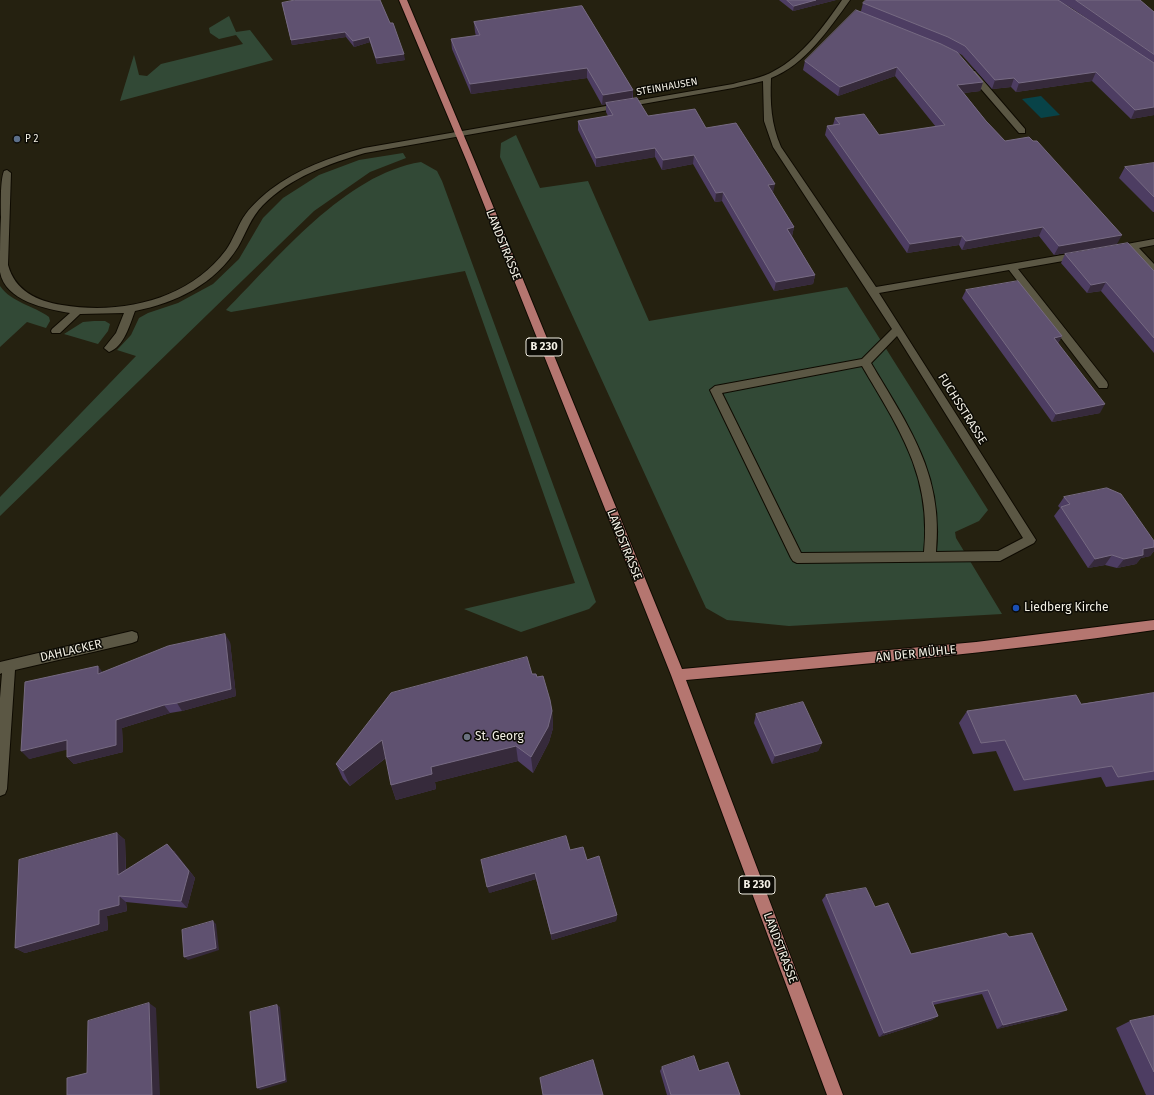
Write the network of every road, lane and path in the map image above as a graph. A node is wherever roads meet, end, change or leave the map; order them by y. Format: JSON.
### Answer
{"nodes":[{"id":1,"x":402,"y":0,"type":"edge"},
{"id":2,"x":846,"y":0,"type":"edge"},
{"id":3,"x":967,"y":67,"type":"edge"},
{"id":4,"x":767,"y":77,"type":"junction"},
{"id":5,"x":1022,"y":131,"type":"dead end"},
{"id":6,"x":459,"y":135,"type":"junction"},
{"id":7,"x":7,"y":172,"type":"dead end"},
{"id":8,"x":1154,"y":242,"type":"edge"},
{"id":9,"x":1132,"y":246,"type":"junction"},
{"id":10,"x":1109,"y":250,"type":"edge"},
{"id":11,"x":1087,"y":254,"type":"edge"},
{"id":12,"x":1011,"y":267,"type":"junction"},
{"id":13,"x":1154,"y":270,"type":"edge"},
{"id":14,"x":873,"y":291,"type":"junction"},
{"id":15,"x":132,"y":309,"type":"junction"},
{"id":16,"x":77,"y":312,"type":"junction"},
{"id":17,"x":896,"y":330,"type":"junction"},
{"id":18,"x":56,"y":331,"type":"dead end"},
{"id":19,"x":109,"y":348,"type":"dead end"},
{"id":20,"x":865,"y":362,"type":"junction"},
{"id":21,"x":1103,"y":385,"type":"dead end"},
{"id":22,"x":929,"y":557,"type":"junction"},
{"id":23,"x":1154,"y":626,"type":"edge"},
{"id":24,"x":132,"y":637,"type":"dead end"},
{"id":25,"x":5,"y":667,"type":"edge"},
{"id":26,"x":678,"y":675,"type":"junction"},
{"id":27,"x":0,"y":790,"type":"edge"},
{"id":28,"x":835,"y":1095,"type":"edge"}],
"edges":[{"from":1,"to":6,"type":"main road","name":"LANDSTRASSE","number":"B 230"},
{"from":2,"to":4,"type":"street","name":"STEINHAUSEN"},
{"from":3,"to":5,"type":"street"},
{"from":4,"to":6,"type":"street","name":"STEINHAUSEN"},
{"from":4,"to":14,"type":"street","name":"FUCHSSTRASSE"},
{"from":6,"to":15,"type":"street","name":"STEINHAUSEN"},
{"from":6,"to":26,"type":"main road","name":"LANDSTRASSE","number":"B 230"},
{"from":7,"to":16,"type":"street","name":"STEINHAUSEN"},
{"from":8,"to":9,"type":"street"},
{"from":9,"to":10,"type":"street"},
{"from":9,"to":13,"type":"street"},
{"from":11,"to":12,"type":"street"},
{"from":12,"to":14,"type":"street"},
{"from":12,"to":21,"type":"street"},
{"from":14,"to":17,"type":"street","name":"FUCHSSTRASSE"},
{"from":15,"to":16,"type":"street","name":"STEINHAUSEN"},
{"from":15,"to":19,"type":"street"},
{"from":16,"to":18,"type":"street"},
{"from":17,"to":20,"type":"street"},
{"from":17,"to":22,"type":"street","name":"FUCHSSTRASSE"},
{"from":20,"to":22,"type":"street"},
{"from":20,"to":22,"type":"street"},
{"from":23,"to":26,"type":"main road","name":"AN DER MÜHLE"},
{"from":24,"to":25,"type":"street","name":"DAHLACKER"},
{"from":25,"to":27,"type":"street","name":"DAHLACKER"},
{"from":26,"to":28,"type":"main road","name":"LANDSTRASSE","number":"B 230"}]}
